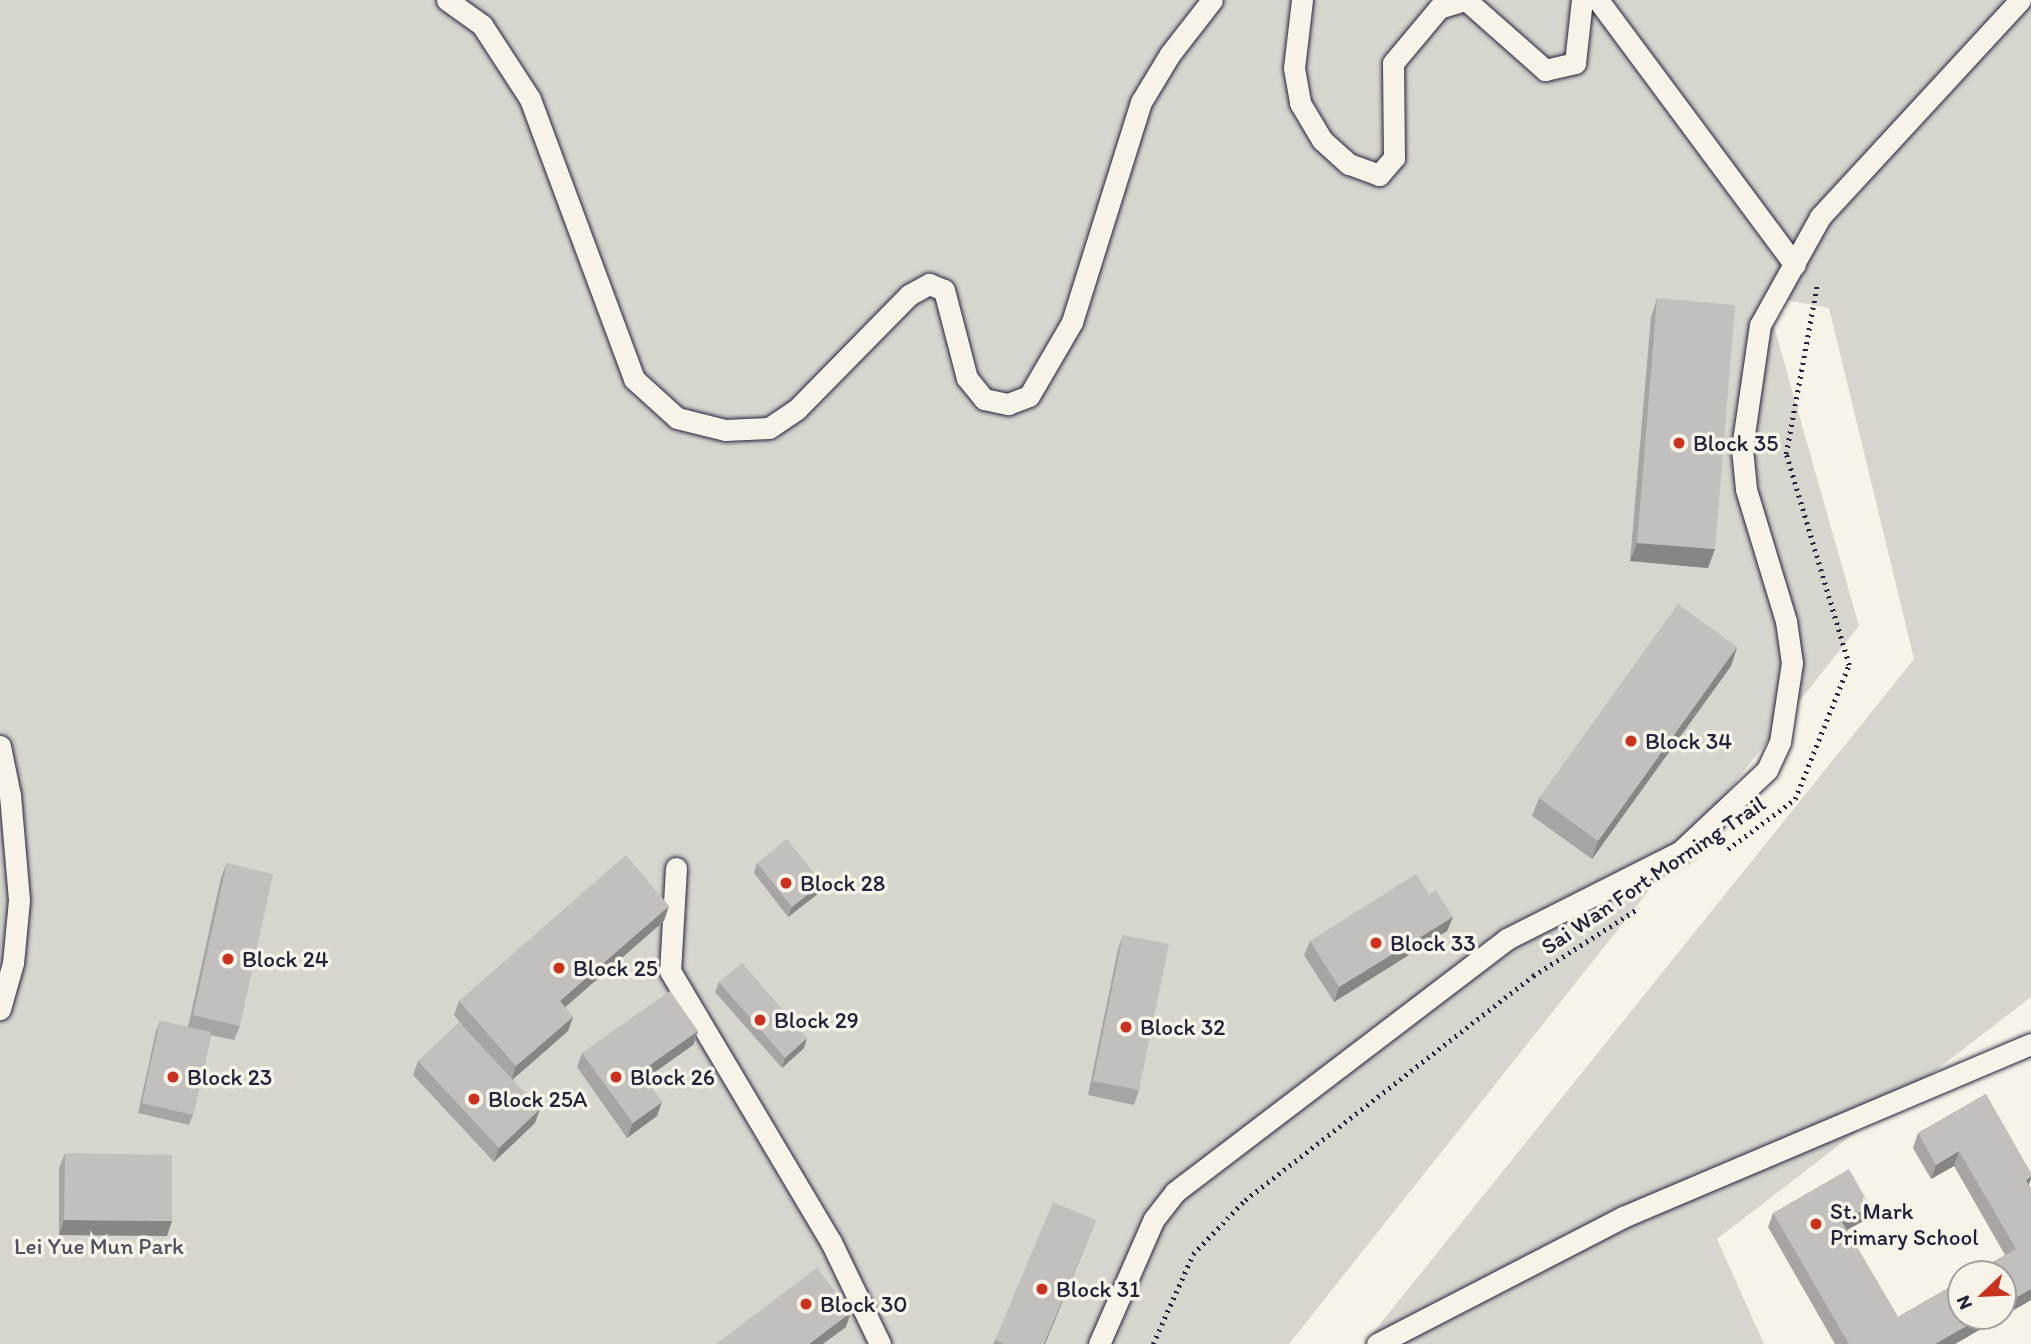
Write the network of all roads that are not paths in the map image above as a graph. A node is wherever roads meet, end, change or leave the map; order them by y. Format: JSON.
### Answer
{"nodes":[{"id":1,"x":447,"y":0,"type":"edge"},
{"id":2,"x":1212,"y":0,"type":"edge"},
{"id":3,"x":1302,"y":0,"type":"edge"},
{"id":4,"x":1583,"y":0,"type":"edge"},
{"id":5,"x":1598,"y":0,"type":"edge"},
{"id":6,"x":2020,"y":0,"type":"edge"},
{"id":7,"x":1795,"y":265,"type":"junction"},
{"id":8,"x":0,"y":746,"type":"edge"},
{"id":9,"x":676,"y":868,"type":"dead end"},
{"id":10,"x":0,"y":1009,"type":"edge"},
{"id":11,"x":2031,"y":1044,"type":"edge"},
{"id":12,"x":880,"y":1344,"type":"edge"},
{"id":13,"x":1099,"y":1344,"type":"edge"},
{"id":14,"x":1377,"y":1344,"type":"edge"}],
"edges":[{"from":1,"to":2,"type":"lane"},
{"from":3,"to":4,"type":"lane"},
{"from":5,"to":7,"type":"lane"},
{"from":6,"to":7,"type":"lane"},
{"from":7,"to":13,"type":"lane"},
{"from":8,"to":10,"type":"lane"},
{"from":9,"to":12,"type":"lane"},
{"from":11,"to":14,"type":"lane"}]}
